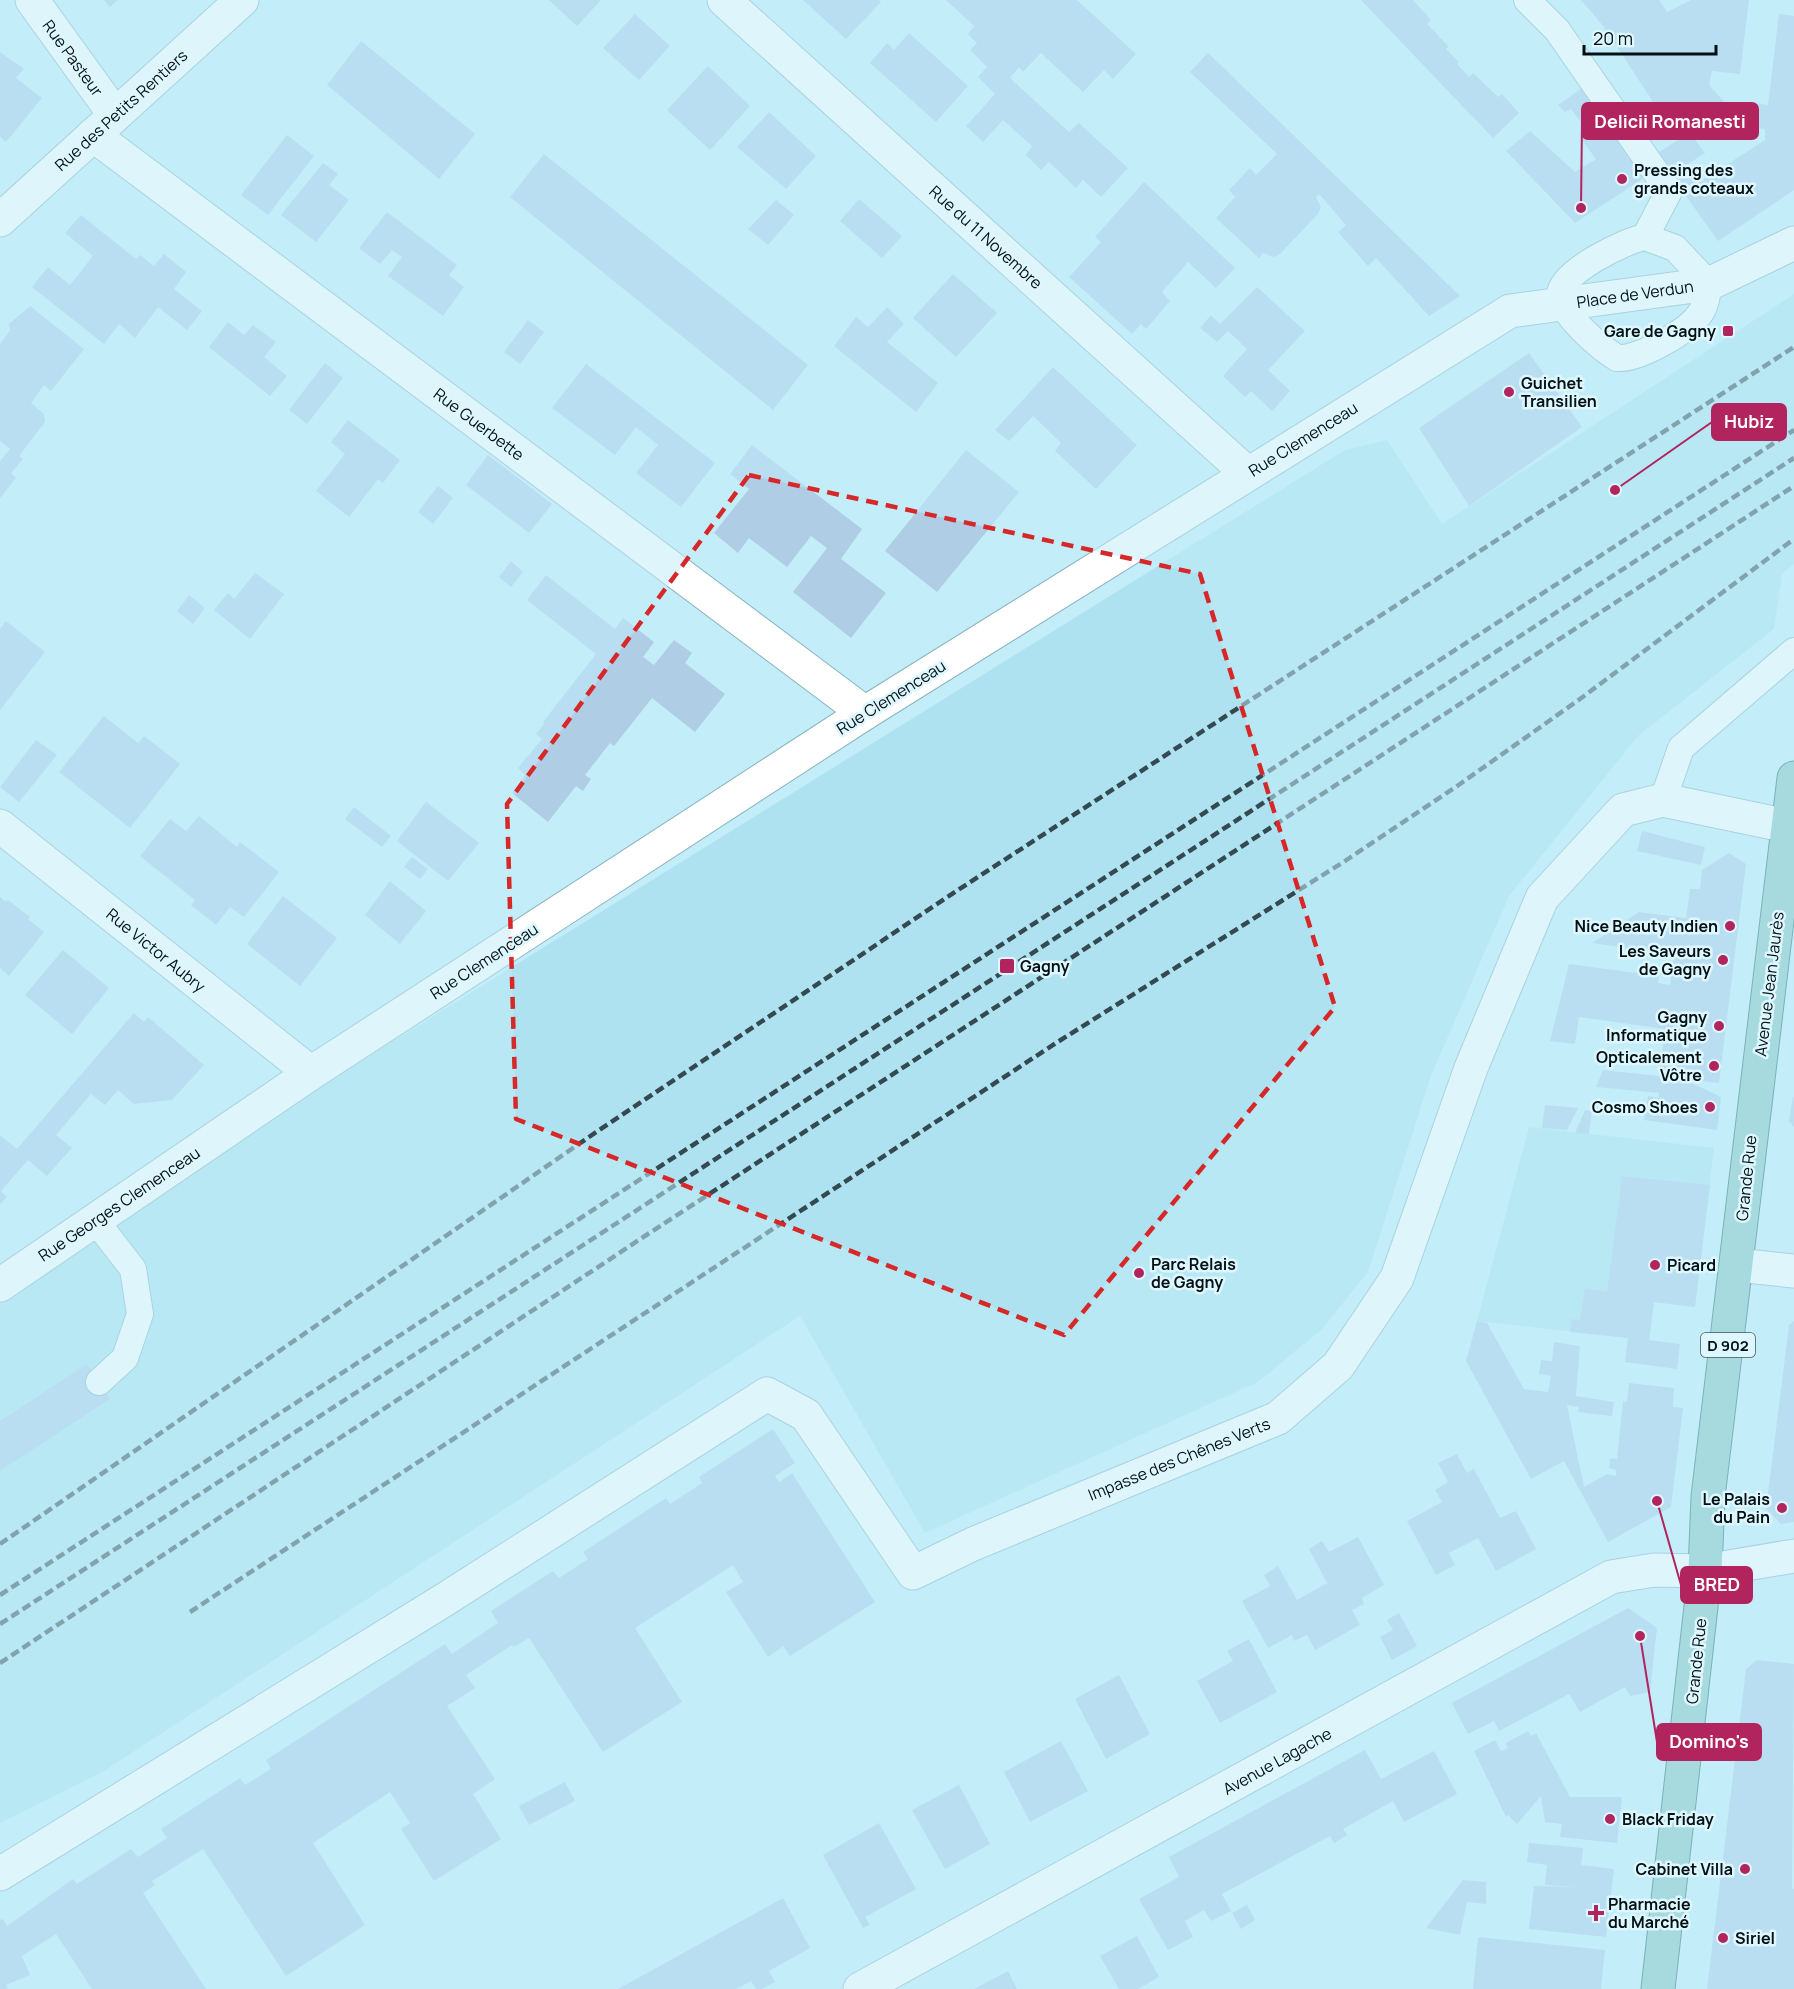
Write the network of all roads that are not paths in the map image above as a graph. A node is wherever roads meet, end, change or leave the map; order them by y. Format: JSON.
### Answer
{"nodes":[{"id":1,"x":32,"y":0,"type":"edge"},
{"id":2,"x":242,"y":0,"type":"edge"},
{"id":3,"x":724,"y":0,"type":"edge"},
{"id":4,"x":1527,"y":0,"type":"edge"},
{"id":5,"x":104,"y":125,"type":"junction"},
{"id":6,"x":0,"y":220,"type":"edge"},
{"id":7,"x":1645,"y":237,"type":"junction"},
{"id":8,"x":1794,"y":243,"type":"edge"},
{"id":9,"x":1709,"y":284,"type":"junction"},
{"id":10,"x":1562,"y":304,"type":"junction"},
{"id":11,"x":1248,"y":474,"type":"junction"},
{"id":12,"x":1794,"y":651,"type":"edge"},
{"id":13,"x":866,"y":713,"type":"junction"},
{"id":14,"x":1794,"y":778,"type":"edge"},
{"id":15,"x":1663,"y":800,"type":"junction"},
{"id":16,"x":0,"y":826,"type":"edge"},
{"id":17,"x":1788,"y":826,"type":"junction"},
{"id":18,"x":311,"y":1074,"type":"junction"},
{"id":19,"x":1753,"y":1118,"type":"joint"},
{"id":20,"x":237,"y":1124,"type":"joint"},
{"id":21,"x":95,"y":1220,"type":"junction"},
{"id":22,"x":1737,"y":1264,"type":"junction"},
{"id":23,"x":1794,"y":1271,"type":"edge"},
{"id":24,"x":0,"y":1285,"type":"edge"},
{"id":25,"x":99,"y":1383,"type":"dead end"},
{"id":26,"x":1794,"y":1556,"type":"edge"},
{"id":27,"x":1705,"y":1571,"type":"junction"},
{"id":28,"x":0,"y":1874,"type":"edge"},
{"id":29,"x":860,"y":1989,"type":"edge"},
{"id":30,"x":1658,"y":1989,"type":"edge"}],
"edges":[{"from":1,"to":5,"type":"street","name":"Rue Pasteur"},
{"from":2,"to":5,"type":"street","name":"Rue des Petits Rentiers"},
{"from":3,"to":11,"type":"street","name":"Rue du 11 Novembre"},
{"from":4,"to":7,"type":"lane"},
{"from":5,"to":6,"type":"street","name":"Rue des Petits Rentiers"},
{"from":5,"to":13,"type":"street","name":"Rue Guerbette"},
{"from":7,"to":9,"type":"lane","name":"Place de Verdun"},
{"from":7,"to":10,"type":"lane","name":"Place de Verdun"},
{"from":8,"to":9,"type":"street","name":"Place de Verdun"},
{"from":9,"to":10,"type":"street","name":"Place de Verdun"},
{"from":9,"to":10,"type":"lane","name":"Place de Verdun"},
{"from":10,"to":11,"type":"street","name":"Rue Clemenceau"},
{"from":11,"to":13,"type":"street","name":"Rue Clemenceau"},
{"from":12,"to":15,"type":"lane"},
{"from":13,"to":18,"type":"street","name":"Rue Clemenceau"},
{"from":14,"to":17,"type":"main road","name":"Avenue Jean Jaurès","number":"D 902"},
{"from":15,"to":17,"type":"street"},
{"from":15,"to":28,"type":"street","name":"Impasse des Chênes Verts"},
{"from":16,"to":18,"type":"street","name":"Rue Victor Aubry"},
{"from":17,"to":19,"type":"main road","name":"Avenue Jean Jaurès","number":"D 902"},
{"from":18,"to":20,"type":"street","name":"Rue Clemenceau"},
{"from":19,"to":22,"type":"main road","name":"Grande Rue","number":"D 902"},
{"from":20,"to":21,"type":"street","name":"Rue Georges Clemenceau"},
{"from":21,"to":24,"type":"street","name":"Rue Georges Clemenceau"},
{"from":21,"to":25,"type":"lane"},
{"from":22,"to":23,"type":"street"},
{"from":22,"to":27,"type":"main road","name":"Grande Rue","number":"D 902"},
{"from":26,"to":27,"type":"street","name":"Avenue Lagache"},
{"from":27,"to":29,"type":"street","name":"Avenue Lagache"},
{"from":27,"to":30,"type":"main road","name":"Grande Rue","number":"D 902"}]}
